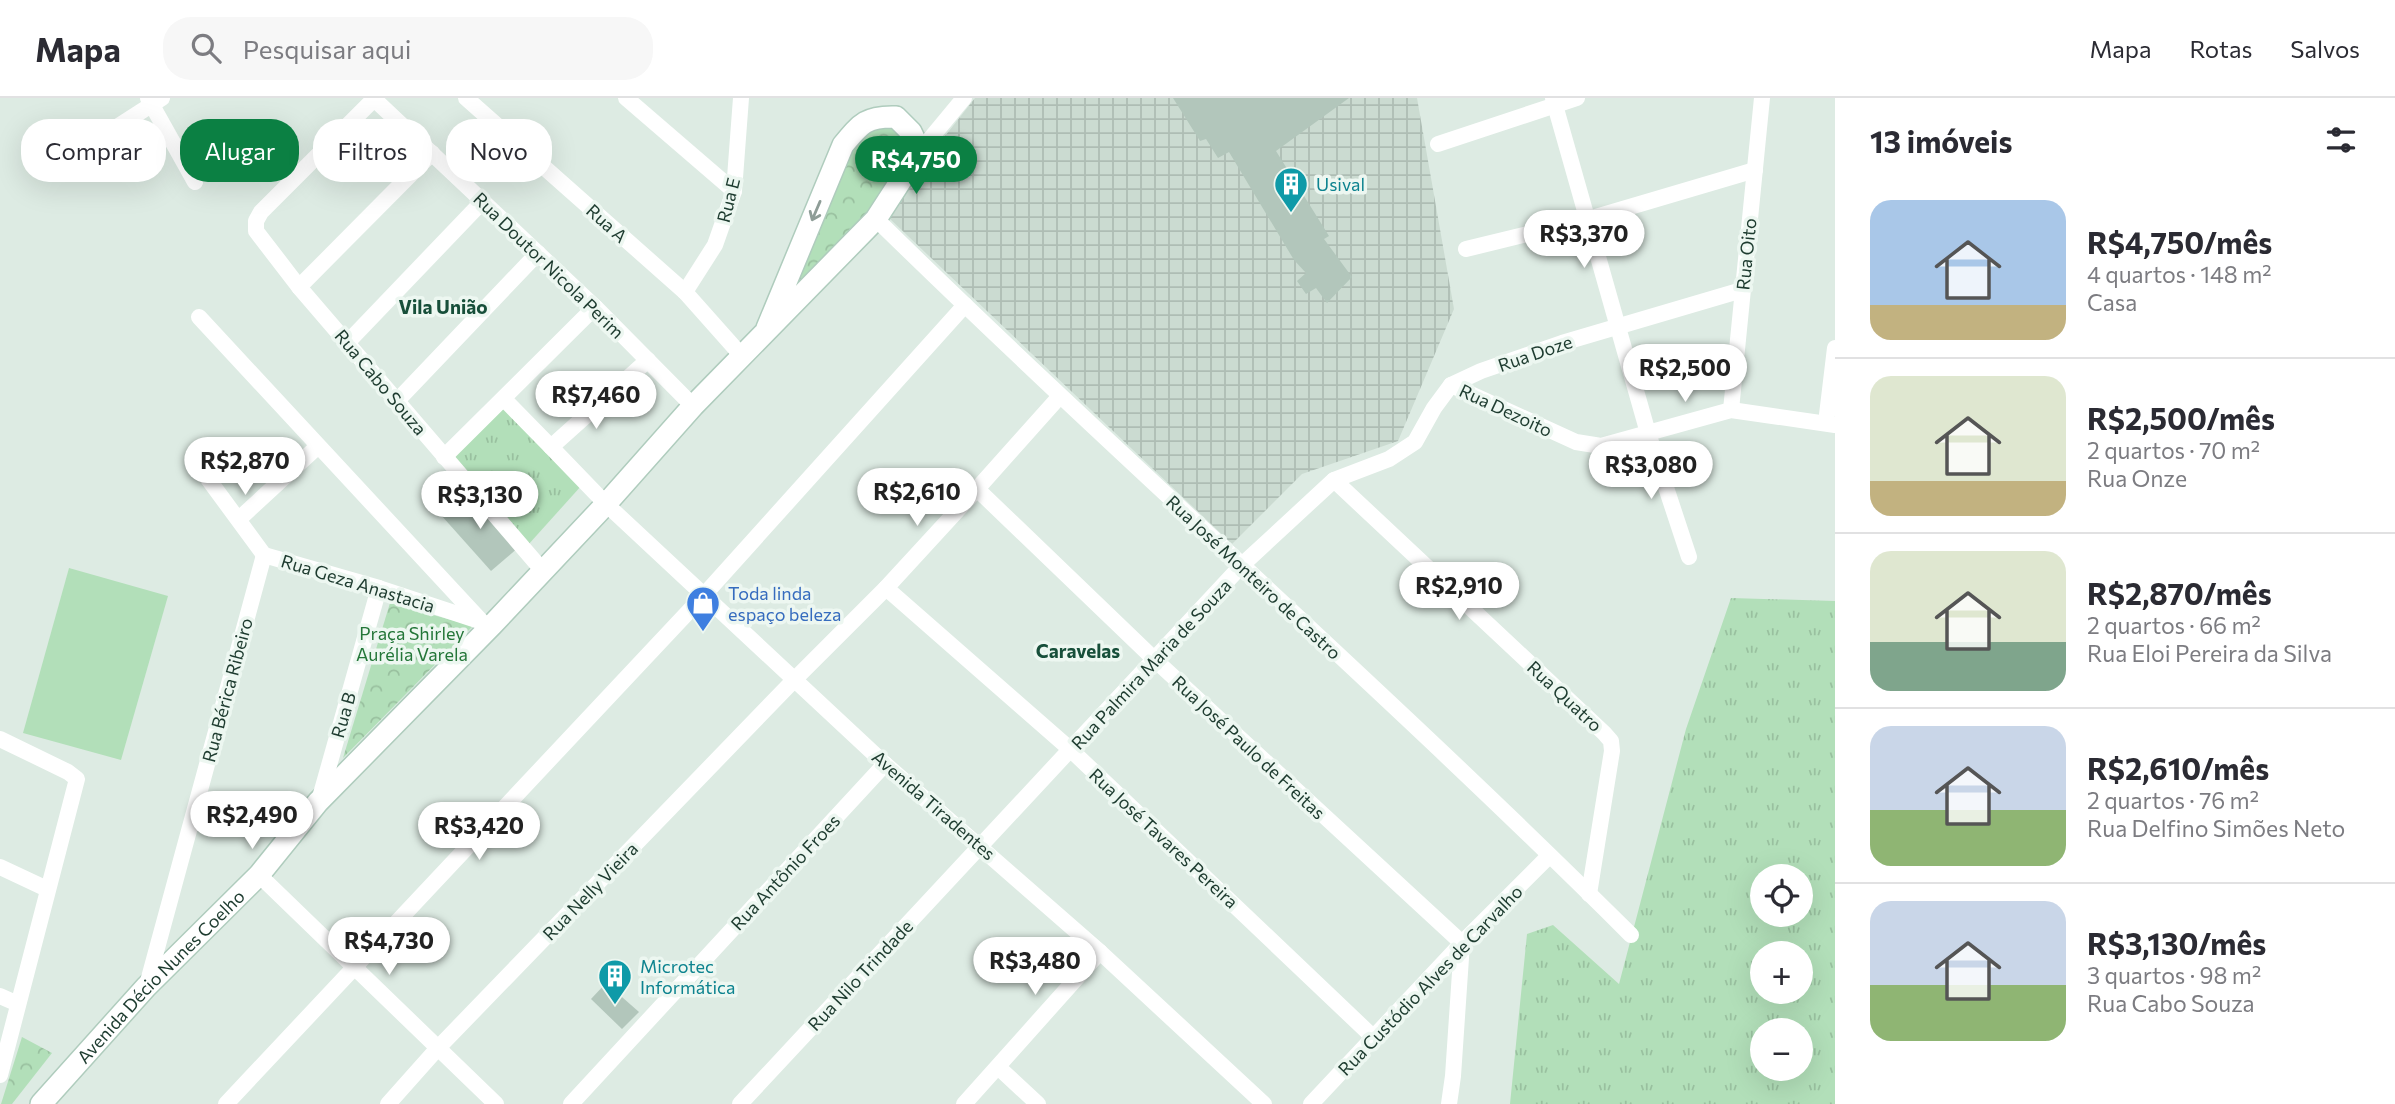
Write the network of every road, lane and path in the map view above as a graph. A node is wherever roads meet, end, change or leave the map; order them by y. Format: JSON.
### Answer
{"nodes":[{"id":1,"x":373,"y":98,"type":"edge"},
{"id":2,"x":466,"y":98,"type":"edge"},
{"id":3,"x":626,"y":98,"type":"edge"},
{"id":4,"x":741,"y":98,"type":"edge"},
{"id":5,"x":964,"y":98,"type":"edge"},
{"id":6,"x":1577,"y":98,"type":"edge"},
{"id":7,"x":1762,"y":98,"type":"edge"},
{"id":8,"x":154,"y":100,"type":"edge"},
{"id":9,"x":1554,"y":102,"type":"edge"},
{"id":10,"x":877,"y":107,"type":"edge"},
{"id":11,"x":126,"y":119,"type":"edge"},
{"id":12,"x":396,"y":119,"type":"edge"},
{"id":13,"x":1438,"y":144,"type":"dead end"},
{"id":14,"x":920,"y":151,"type":"junction"},
{"id":15,"x":180,"y":152,"type":"edge"},
{"id":16,"x":432,"y":153,"type":"edge"},
{"id":17,"x":1755,"y":170,"type":"junction"},
{"id":18,"x":403,"y":182,"type":"edge"},
{"id":19,"x":734,"y":191,"type":"junction"},
{"id":20,"x":482,"y":202,"type":"junction"},
{"id":21,"x":876,"y":219,"type":"junction"},
{"id":22,"x":1589,"y":219,"type":"junction"},
{"id":23,"x":1466,"y":249,"type":"dead end"},
{"id":24,"x":538,"y":253,"type":"junction"},
{"id":25,"x":299,"y":287,"type":"junction"},
{"id":26,"x":1742,"y":289,"type":"junction"},
{"id":27,"x":685,"y":292,"type":"junction"},
{"id":28,"x":965,"y":305,"type":"junction"},
{"id":29,"x":595,"y":307,"type":"junction"},
{"id":30,"x":199,"y":317,"type":"dead end"},
{"id":31,"x":1618,"y":326,"type":"junction"},
{"id":32,"x":767,"y":328,"type":"junction"},
{"id":33,"x":347,"y":342,"type":"junction"},
{"id":34,"x":1835,"y":348,"type":"edge"},
{"id":35,"x":741,"y":355,"type":"junction"},
{"id":36,"x":648,"y":360,"type":"junction"},
{"id":37,"x":1451,"y":385,"type":"junction"},
{"id":38,"x":1059,"y":396,"type":"junction"},
{"id":39,"x":504,"y":399,"type":"junction"},
{"id":40,"x":397,"y":402,"type":"junction"},
{"id":41,"x":693,"y":406,"type":"junction"},
{"id":42,"x":1731,"y":410,"type":"junction"},
{"id":43,"x":1831,"y":424,"type":"edge"},
{"id":44,"x":1648,"y":433,"type":"junction"},
{"id":45,"x":317,"y":447,"type":"junction"},
{"id":46,"x":551,"y":447,"type":"junction"},
{"id":47,"x":444,"y":457,"type":"junction"},
{"id":48,"x":195,"y":461,"type":"dead end"},
{"id":49,"x":1334,"y":480,"type":"junction"},
{"id":50,"x":978,"y":489,"type":"junction"},
{"id":51,"x":606,"y":505,"type":"junction"},
{"id":52,"x":239,"y":519,"type":"junction"},
{"id":53,"x":264,"y":555,"type":"junction"},
{"id":54,"x":1689,"y":558,"type":"dead end"},
{"id":55,"x":1242,"y":565,"type":"junction"},
{"id":56,"x":543,"y":571,"type":"junction"},
{"id":57,"x":379,"y":587,"type":"junction"},
{"id":58,"x":886,"y":588,"type":"junction"},
{"id":59,"x":705,"y":594,"type":"junction"},
{"id":60,"x":487,"y":623,"type":"junction"},
{"id":61,"x":1154,"y":659,"type":"junction"},
{"id":62,"x":794,"y":679,"type":"junction"},
{"id":63,"x":0,"y":738,"type":"edge"},
{"id":64,"x":1071,"y":750,"type":"junction"},
{"id":65,"x":886,"y":764,"type":"junction"},
{"id":66,"x":318,"y":802,"type":"junction"},
{"id":67,"x":981,"y":846,"type":"junction"},
{"id":68,"x":1549,"y":856,"type":"junction"},
{"id":69,"x":0,"y":867,"type":"edge"},
{"id":70,"x":259,"y":875,"type":"junction"},
{"id":71,"x":47,"y":889,"type":"junction"},
{"id":72,"x":1589,"y":894,"type":"junction"},
{"id":73,"x":1630,"y":935,"type":"dead end"},
{"id":74,"x":1462,"y":943,"type":"junction"},
{"id":75,"x":1100,"y":952,"type":"junction"},
{"id":76,"x":354,"y":968,"type":"junction"},
{"id":77,"x":146,"y":987,"type":"junction"},
{"id":78,"x":0,"y":996,"type":"edge"},
{"id":79,"x":18,"y":1004,"type":"junction"},
{"id":80,"x":1374,"y":1038,"type":"junction"},
{"id":81,"x":437,"y":1049,"type":"junction"},
{"id":82,"x":998,"y":1066,"type":"junction"},
{"id":83,"x":0,"y":1075,"type":"edge"},
{"id":84,"x":41,"y":1104,"type":"edge"},
{"id":85,"x":226,"y":1104,"type":"edge"},
{"id":86,"x":388,"y":1104,"type":"edge"},
{"id":87,"x":496,"y":1104,"type":"edge"},
{"id":88,"x":571,"y":1104,"type":"edge"},
{"id":89,"x":740,"y":1104,"type":"edge"},
{"id":90,"x":964,"y":1104,"type":"edge"},
{"id":91,"x":1038,"y":1104,"type":"edge"},
{"id":92,"x":1264,"y":1104,"type":"edge"},
{"id":93,"x":1311,"y":1104,"type":"edge"},
{"id":94,"x":1448,"y":1104,"type":"edge"}],
"edges":[{"from":1,"to":12,"type":"street","name":"Rua Doutor Nicola Perim"},
{"from":1,"to":25,"type":"street","name":"Rua Cabo Souza"},
{"from":2,"to":27,"type":"street","name":"Rua A"},
{"from":3,"to":19,"type":"street"},
{"from":4,"to":19,"type":"street","name":"Rua E"},
{"from":5,"to":14,"type":"street"},
{"from":6,"to":9,"type":"street"},
{"from":7,"to":17,"type":"street","name":"Rua Oito"},
{"from":8,"to":11,"type":"street"},
{"from":8,"to":15,"type":"street"},
{"from":9,"to":13,"type":"street"},
{"from":9,"to":22,"type":"street"},
{"from":10,"to":14,"type":"street"},
{"from":10,"to":32,"type":"street","one_way":true},
{"from":14,"to":21,"type":"street","name":"Avenida Décio Nunes Coelho"},
{"from":16,"to":20,"type":"street","name":"Rua Doutor Nicola Perim"},
{"from":17,"to":22,"type":"street"},
{"from":17,"to":26,"type":"street","name":"Rua Oito"},
{"from":18,"to":25,"type":"street"},
{"from":19,"to":27,"type":"street","name":"Rua E"},
{"from":20,"to":24,"type":"street","name":"Rua Doutor Nicola Perim"},
{"from":20,"to":33,"type":"street"},
{"from":21,"to":28,"type":"street","name":"Rua José Monteiro de Castro"},
{"from":21,"to":32,"type":"street","name":"Avenida Décio Nunes Coelho"},
{"from":22,"to":23,"type":"street"},
{"from":22,"to":31,"type":"street"},
{"from":24,"to":29,"type":"street","name":"Rua Doutor Nicola Perim"},
{"from":24,"to":40,"type":"street"},
{"from":25,"to":33,"type":"street","name":"Rua Cabo Souza"},
{"from":26,"to":31,"type":"street","name":"Rua Doze"},
{"from":26,"to":42,"type":"street","name":"Rua Oito"},
{"from":27,"to":35,"type":"street","name":"Rua A"},
{"from":28,"to":38,"type":"street","name":"Rua José Monteiro de Castro"},
{"from":28,"to":59,"type":"street"},
{"from":29,"to":36,"type":"street","name":"Rua Doutor Nicola Perim"},
{"from":29,"to":39,"type":"street"},
{"from":30,"to":45,"type":"street"},
{"from":31,"to":37,"type":"street","name":"Rua Doze"},
{"from":31,"to":44,"type":"street"},
{"from":32,"to":35,"type":"street","name":"Avenida Décio Nunes Coelho"},
{"from":33,"to":40,"type":"street","name":"Rua Cabo Souza"},
{"from":34,"to":43,"type":"street"},
{"from":35,"to":41,"type":"street","name":"Avenida Décio Nunes Coelho"},
{"from":36,"to":41,"type":"street","name":"Rua Doutor Nicola Perim"},
{"from":36,"to":46,"type":"street"},
{"from":37,"to":44,"type":"street","name":"Rua Dezoito"},
{"from":37,"to":49,"type":"street","name":"Rua Palmira Maria de Souza"},
{"from":38,"to":50,"type":"street","name":"Rua Nelly Vieira"},
{"from":38,"to":55,"type":"street","name":"Rua José Monteiro de Castro"},
{"from":39,"to":46,"type":"street","name":"Avenida Tiradentes"},
{"from":39,"to":47,"type":"street"},
{"from":40,"to":47,"type":"street","name":"Rua Cabo Souza"},
{"from":41,"to":51,"type":"street","name":"Avenida Décio Nunes Coelho"},
{"from":42,"to":43,"type":"street"},
{"from":42,"to":44,"type":"street"},
{"from":44,"to":54,"type":"street"},
{"from":45,"to":52,"type":"street"},
{"from":45,"to":60,"type":"street"},
{"from":46,"to":51,"type":"street","name":"Avenida Tiradentes"},
{"from":47,"to":56,"type":"street","name":"Rua Cabo Souza"},
{"from":48,"to":52,"type":"street"},
{"from":49,"to":55,"type":"street","name":"Rua Palmira Maria de Souza"},
{"from":49,"to":72,"type":"street","name":"Rua Quatro"},
{"from":50,"to":58,"type":"street","name":"Rua Nelly Vieira"},
{"from":50,"to":61,"type":"street","name":"Rua José Paulo de Freitas"},
{"from":51,"to":56,"type":"street","name":"Avenida Décio Nunes Coelho"},
{"from":51,"to":59,"type":"street","name":"Avenida Tiradentes"},
{"from":52,"to":53,"type":"street"},
{"from":53,"to":57,"type":"street","name":"Rua Geza Anastacia"},
{"from":53,"to":77,"type":"street","name":"Rua Bérica Ribeiro"},
{"from":55,"to":61,"type":"street","name":"Rua Palmira Maria de Souza"},
{"from":55,"to":68,"type":"street","name":"Rua José Monteiro de Castro"},
{"from":56,"to":60,"type":"street","name":"Avenida Décio Nunes Coelho"},
{"from":57,"to":60,"type":"street","name":"Rua Geza Anastacia"},
{"from":57,"to":66,"type":"street","name":"Rua B"},
{"from":58,"to":62,"type":"street","name":"Rua Nelly Vieira"},
{"from":58,"to":64,"type":"street","name":"Rua José Tavares Pereira"},
{"from":59,"to":62,"type":"street","name":"Avenida Tiradentes"},
{"from":59,"to":76,"type":"street"},
{"from":60,"to":66,"type":"street","name":"Avenida Décio Nunes Coelho"},
{"from":61,"to":64,"type":"street","name":"Rua Palmira Maria de Souza"},
{"from":61,"to":74,"type":"street","name":"Rua José Paulo de Freitas"},
{"from":62,"to":65,"type":"street","name":"Avenida Tiradentes"},
{"from":62,"to":81,"type":"street","name":"Rua Nelly Vieira"},
{"from":63,"to":71,"type":"street"},
{"from":64,"to":67,"type":"street","name":"Rua Palmira Maria de Souza"},
{"from":64,"to":80,"type":"street","name":"Rua José Tavares Pereira"},
{"from":65,"to":67,"type":"street","name":"Avenida Tiradentes"},
{"from":65,"to":88,"type":"street","name":"Rua Antônio Froes"},
{"from":66,"to":70,"type":"street","name":"Avenida Décio Nunes Coelho"},
{"from":67,"to":75,"type":"street","name":"Avenida Tiradentes"},
{"from":67,"to":89,"type":"street","name":"Rua Nilo Trindade"},
{"from":68,"to":72,"type":"street","name":"Rua José Monteiro de Castro"},
{"from":68,"to":74,"type":"street","name":"Rua Custódio Alves de Carvalho"},
{"from":69,"to":71,"type":"street"},
{"from":70,"to":76,"type":"street"},
{"from":70,"to":77,"type":"street","name":"Avenida Décio Nunes Coelho"},
{"from":71,"to":79,"type":"street"},
{"from":72,"to":73,"type":"street","name":"Rua José Monteiro de Castro"},
{"from":74,"to":80,"type":"street","name":"Rua Custódio Alves de Carvalho"},
{"from":74,"to":94,"type":"street"},
{"from":75,"to":82,"type":"street"},
{"from":75,"to":92,"type":"street","name":"Avenida Tiradentes"},
{"from":76,"to":81,"type":"street"},
{"from":76,"to":85,"type":"street"},
{"from":77,"to":84,"type":"street","name":"Avenida Décio Nunes Coelho"},
{"from":78,"to":79,"type":"street"},
{"from":79,"to":83,"type":"street"},
{"from":80,"to":93,"type":"street","name":"Rua Custódio Alves de Carvalho"},
{"from":81,"to":86,"type":"street","name":"Rua Nelly Vieira"},
{"from":81,"to":87,"type":"street"},
{"from":82,"to":90,"type":"street"},
{"from":82,"to":91,"type":"street"}]}
